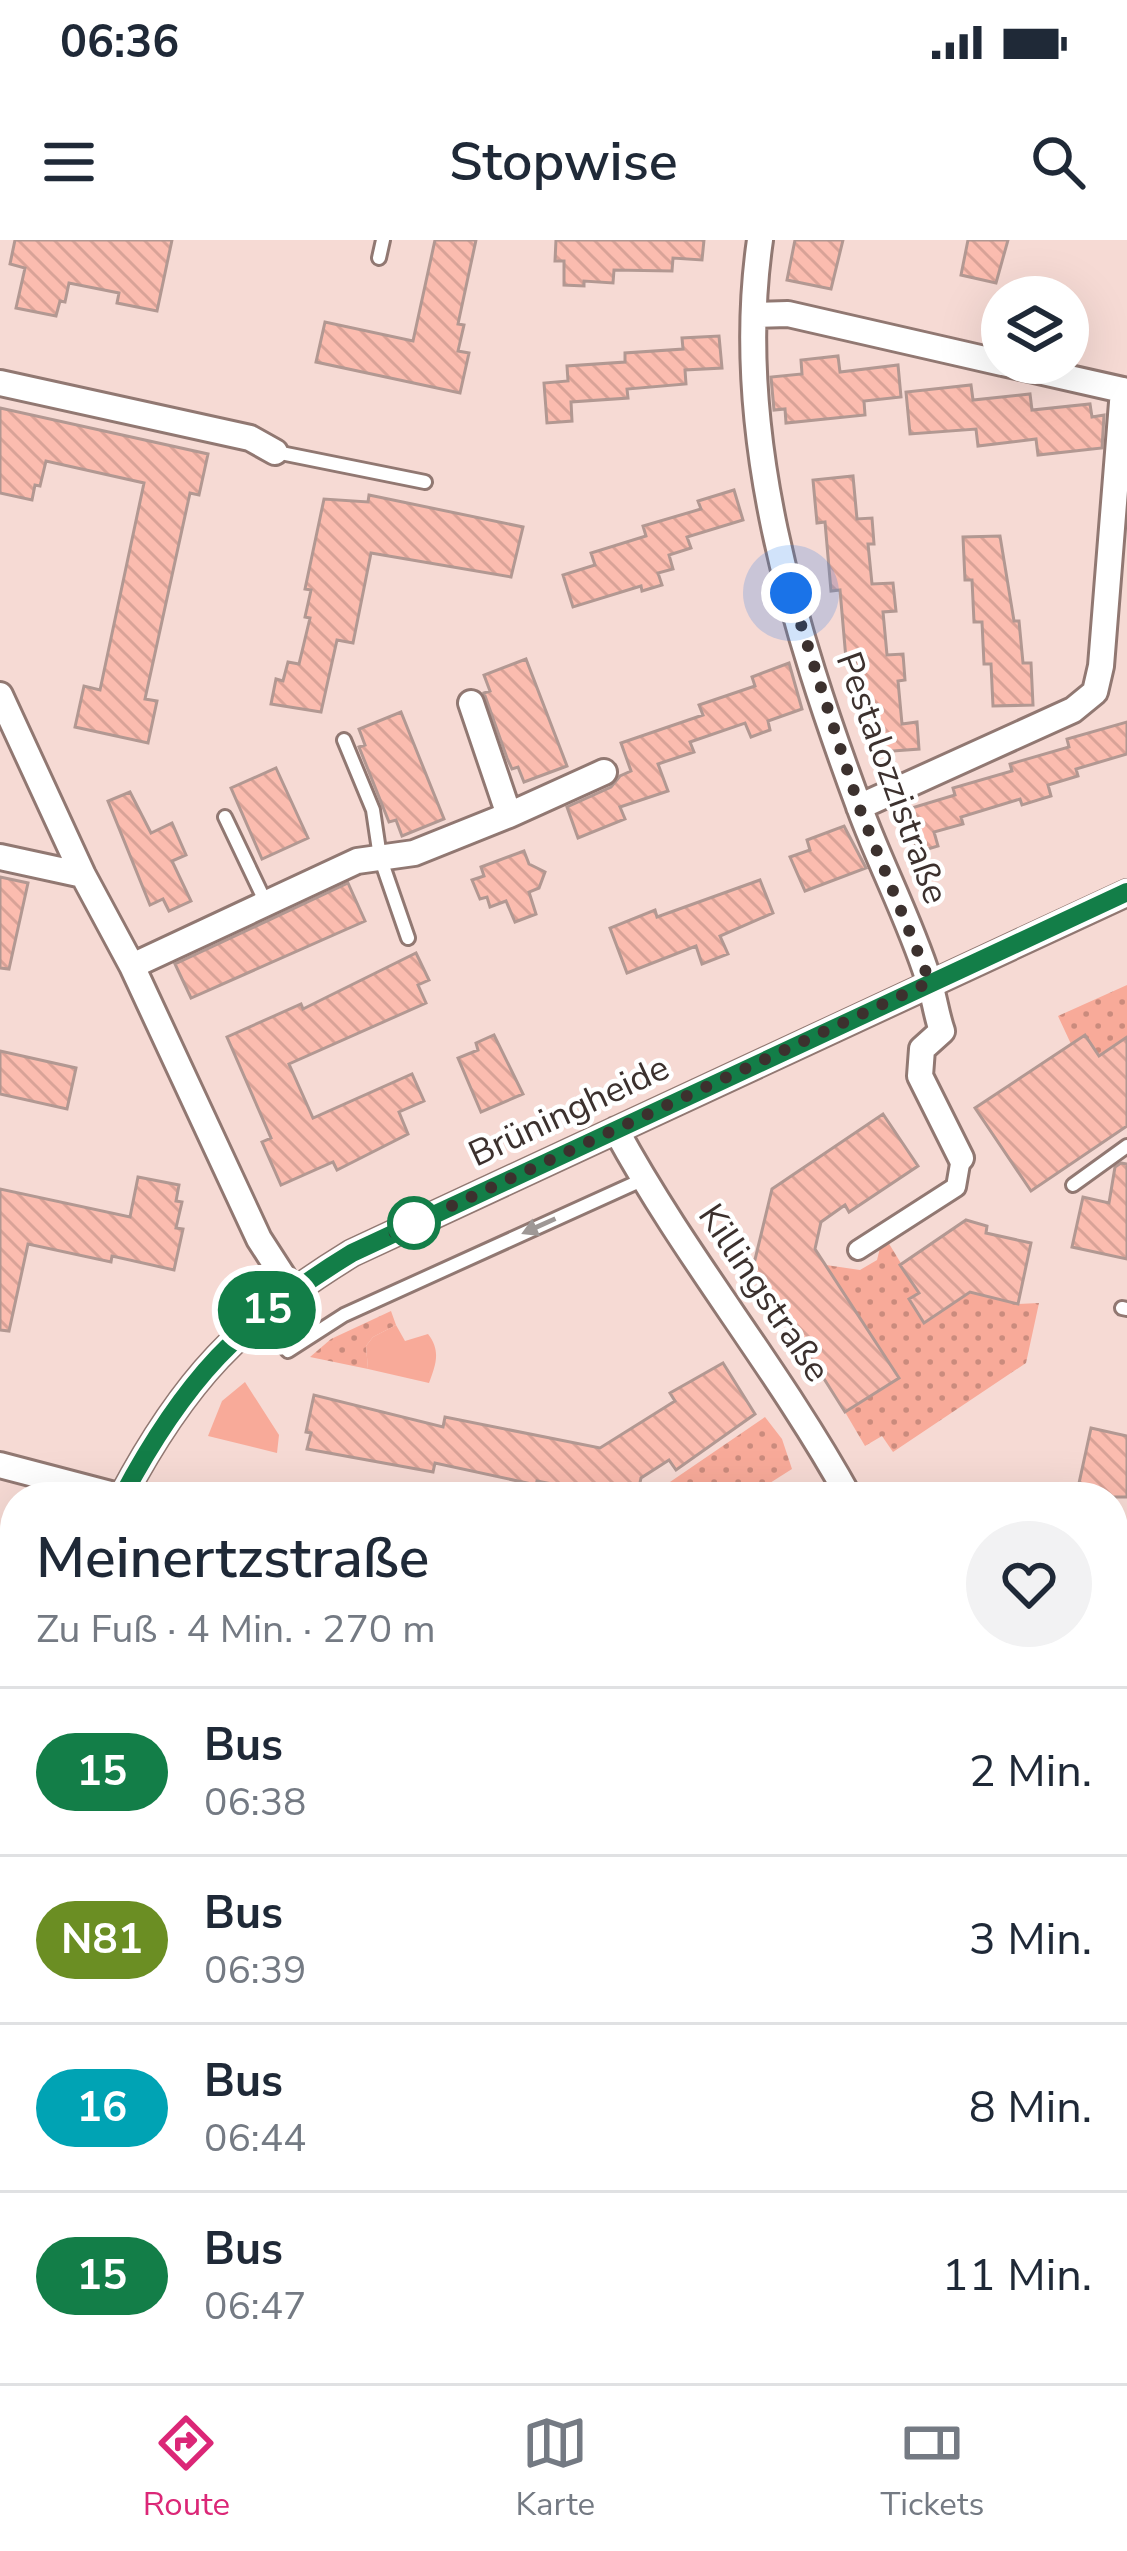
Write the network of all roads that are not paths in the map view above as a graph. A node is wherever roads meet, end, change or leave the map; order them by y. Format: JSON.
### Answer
{"nodes":[{"id":1,"x":383,"y":240,"type":"edge"},
{"id":2,"x":760,"y":240,"type":"edge"},
{"id":3,"x":379,"y":257,"type":"dead end"},
{"id":4,"x":756,"y":315,"type":"junction"},
{"id":5,"x":981,"y":358,"type":"edge"},
{"id":6,"x":1089,"y":382,"type":"edge"},
{"id":7,"x":0,"y":383,"type":"edge"},
{"id":8,"x":1125,"y":390,"type":"edge"},
{"id":9,"x":274,"y":452,"type":"joint"},
{"id":10,"x":425,"y":482,"type":"dead end"},
{"id":11,"x":0,"y":695,"type":"edge"},
{"id":12,"x":471,"y":703,"type":"dead end"},
{"id":13,"x":344,"y":740,"type":"dead end"},
{"id":14,"x":604,"y":772,"type":"dead end"},
{"id":15,"x":859,"y":807,"type":"junction"},
{"id":16,"x":509,"y":815,"type":"junction"},
{"id":17,"x":226,"y":817,"type":"dead end"},
{"id":18,"x":0,"y":857,"type":"edge"},
{"id":19,"x":380,"y":857,"type":"junction"},
{"id":20,"x":82,"y":875,"type":"junction"},
{"id":21,"x":1127,"y":892,"type":"edge"},
{"id":22,"x":266,"y":904,"type":"junction"},
{"id":23,"x":408,"y":938,"type":"dead end"},
{"id":24,"x":132,"y":966,"type":"junction"},
{"id":25,"x":930,"y":982,"type":"junction"},
{"id":26,"x":616,"y":1130,"type":"junction"},
{"id":27,"x":1127,"y":1146,"type":"edge"},
{"id":28,"x":961,"y":1158,"type":"joint"},
{"id":29,"x":646,"y":1179,"type":"junction"},
{"id":30,"x":1073,"y":1185,"type":"dead end"},
{"id":31,"x":858,"y":1250,"type":"dead end"},
{"id":32,"x":292,"y":1290,"type":"junction"},
{"id":33,"x":258,"y":1317,"type":"junction"},
{"id":34,"x":0,"y":1466,"type":"edge"},
{"id":35,"x":63,"y":1482,"type":"edge"},
{"id":36,"x":130,"y":1482,"type":"edge"},
{"id":37,"x":840,"y":1482,"type":"edge"}],
"edges":[{"from":1,"to":3,"type":"lane"},
{"from":2,"to":4,"type":"street","name":"Pestalozzistraße"},
{"from":4,"to":5,"type":"street"},
{"from":4,"to":15,"type":"street","name":"Pestalozzistraße"},
{"from":6,"to":8,"type":"street"},
{"from":7,"to":9,"type":"street"},
{"from":8,"to":15,"type":"street"},
{"from":9,"to":10,"type":"lane"},
{"from":11,"to":20,"type":"street"},
{"from":12,"to":16,"type":"street"},
{"from":13,"to":19,"type":"lane"},
{"from":14,"to":16,"type":"street"},
{"from":15,"to":25,"type":"street","name":"Pestalozzistraße"},
{"from":16,"to":19,"type":"street"},
{"from":17,"to":22,"type":"lane"},
{"from":18,"to":20,"type":"street"},
{"from":19,"to":22,"type":"street"},
{"from":19,"to":23,"type":"lane"},
{"from":20,"to":24,"type":"street"},
{"from":21,"to":25,"type":"street","name":"Brüningheide"},
{"from":22,"to":24,"type":"street"},
{"from":24,"to":32,"type":"street"},
{"from":25,"to":26,"type":"street","name":"Brüningheide"},
{"from":25,"to":28,"type":"street","name":"Pestalozzistraße"},
{"from":26,"to":29,"type":"street","name":"Killingstraße"},
{"from":26,"to":32,"type":"street","name":"Brüningheide"},
{"from":27,"to":30,"type":"lane"},
{"from":28,"to":31,"type":"street"},
{"from":29,"to":33,"type":"lane","one_way":true},
{"from":29,"to":37,"type":"street","name":"Killingstraße"},
{"from":32,"to":33,"type":"street","name":"Brüningheide"},
{"from":33,"to":36,"type":"street","name":"Brüningheide"},
{"from":34,"to":35,"type":"street"}]}
